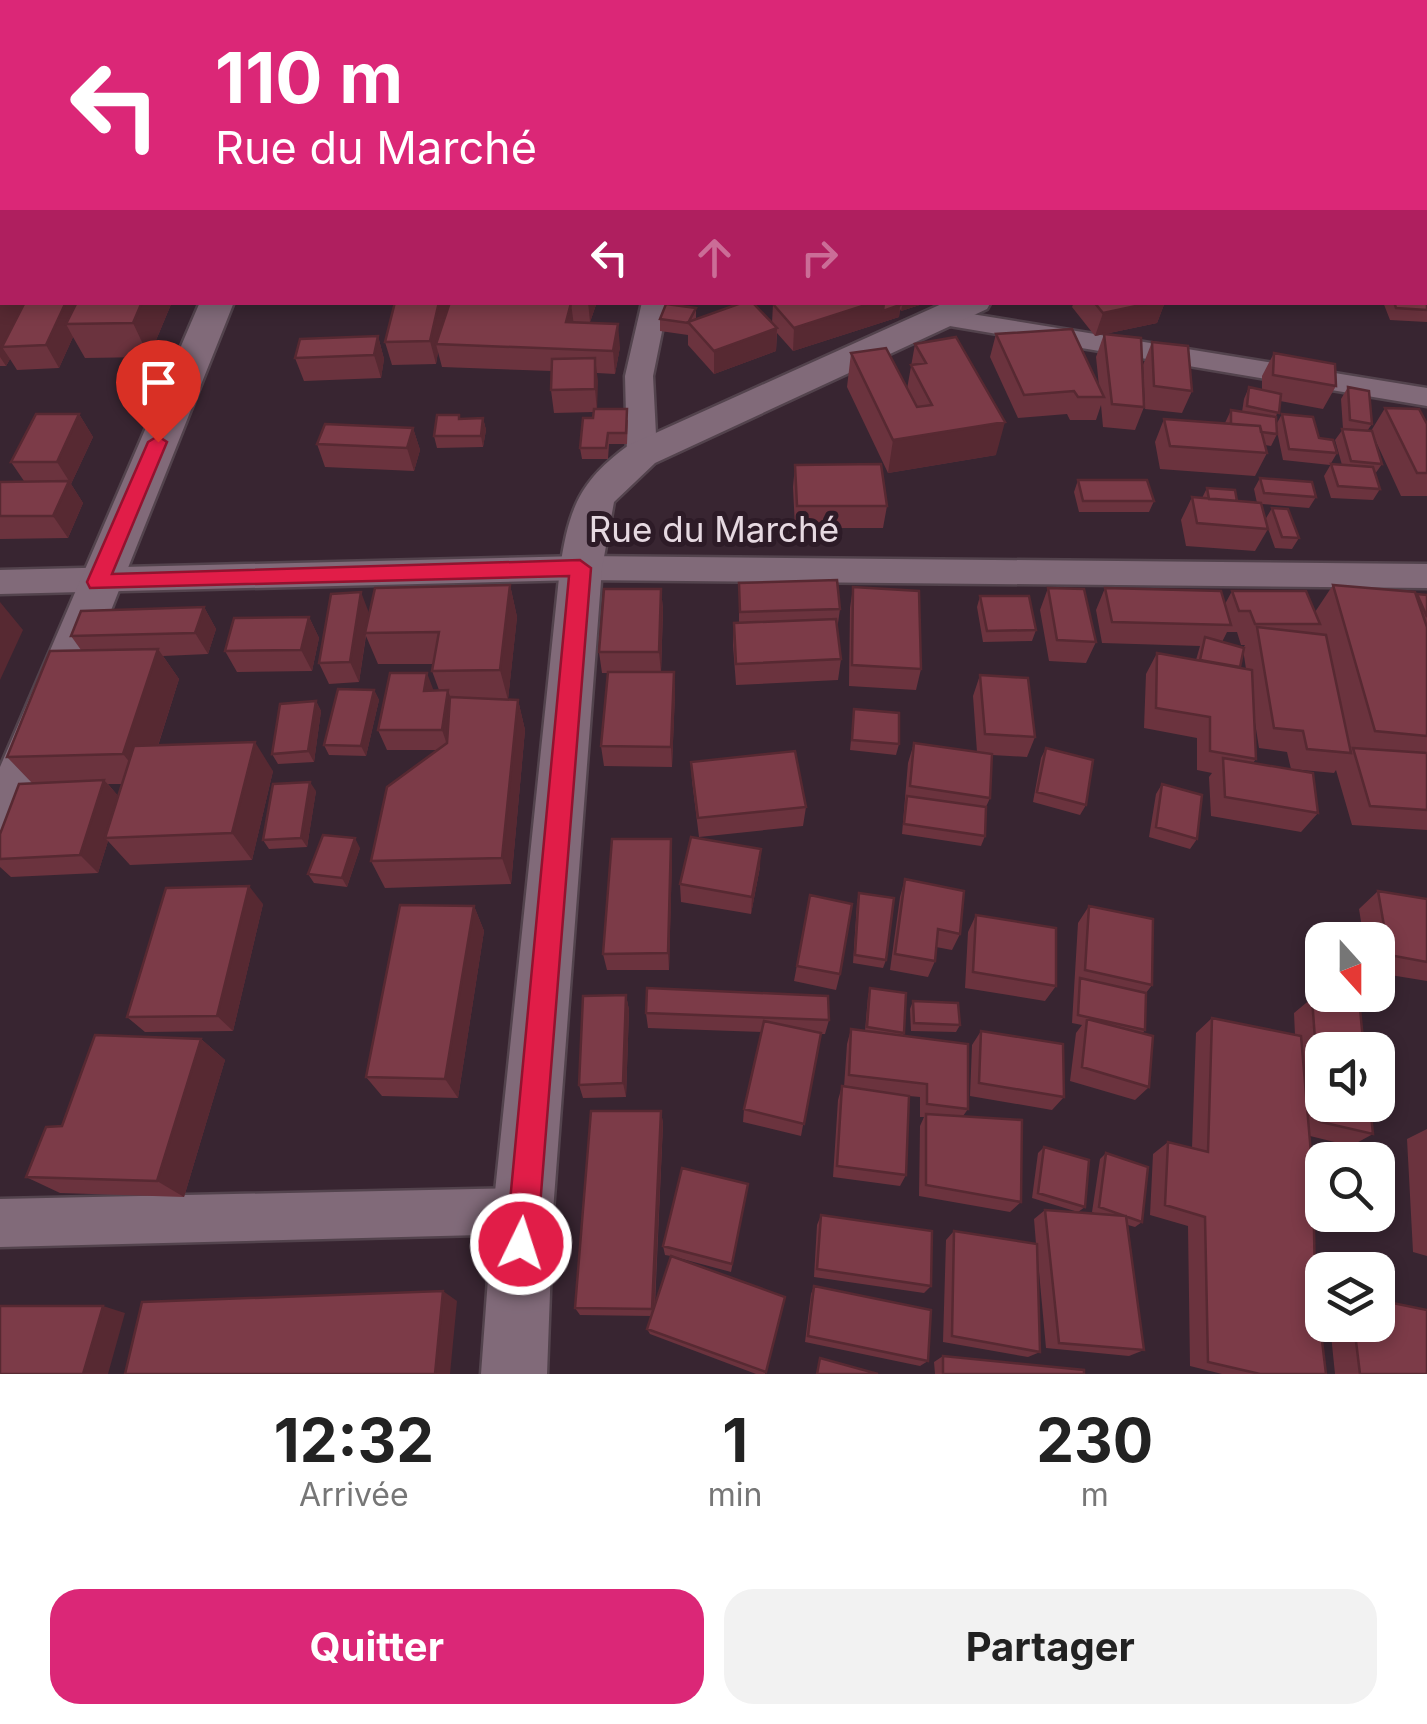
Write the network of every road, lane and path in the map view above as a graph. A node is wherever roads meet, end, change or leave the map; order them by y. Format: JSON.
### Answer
{"nodes":[{"id":1,"x":216,"y":305,"type":"edge"},
{"id":2,"x":655,"y":305,"type":"edge"},
{"id":3,"x":958,"y":310,"type":"edge"},
{"id":4,"x":1427,"y":397,"type":"edge"},
{"id":5,"x":642,"y":454,"type":"junction"},
{"id":6,"x":580,"y":568,"type":"junction"},
{"id":7,"x":1427,"y":576,"type":"edge"},
{"id":8,"x":0,"y":582,"type":"edge"},
{"id":9,"x":98,"y":582,"type":"junction"},
{"id":10,"x":0,"y":826,"type":"edge"},
{"id":11,"x":523,"y":1211,"type":"junction"},
{"id":12,"x":0,"y":1223,"type":"edge"},
{"id":13,"x":514,"y":1374,"type":"edge"}],
"edges":[{"from":1,"to":9,"type":"street"},
{"from":2,"to":5,"type":"street"},
{"from":3,"to":4,"type":"street"},
{"from":3,"to":5,"type":"street"},
{"from":5,"to":6,"type":"street"},
{"from":6,"to":7,"type":"street","name":"Rue du Marché"},
{"from":6,"to":9,"type":"street","name":"Rue du Marché"},
{"from":6,"to":11,"type":"street"},
{"from":8,"to":9,"type":"street","name":"Rue du Marché"},
{"from":9,"to":10,"type":"street"},
{"from":11,"to":12,"type":"street"},
{"from":11,"to":13,"type":"street"}]}
